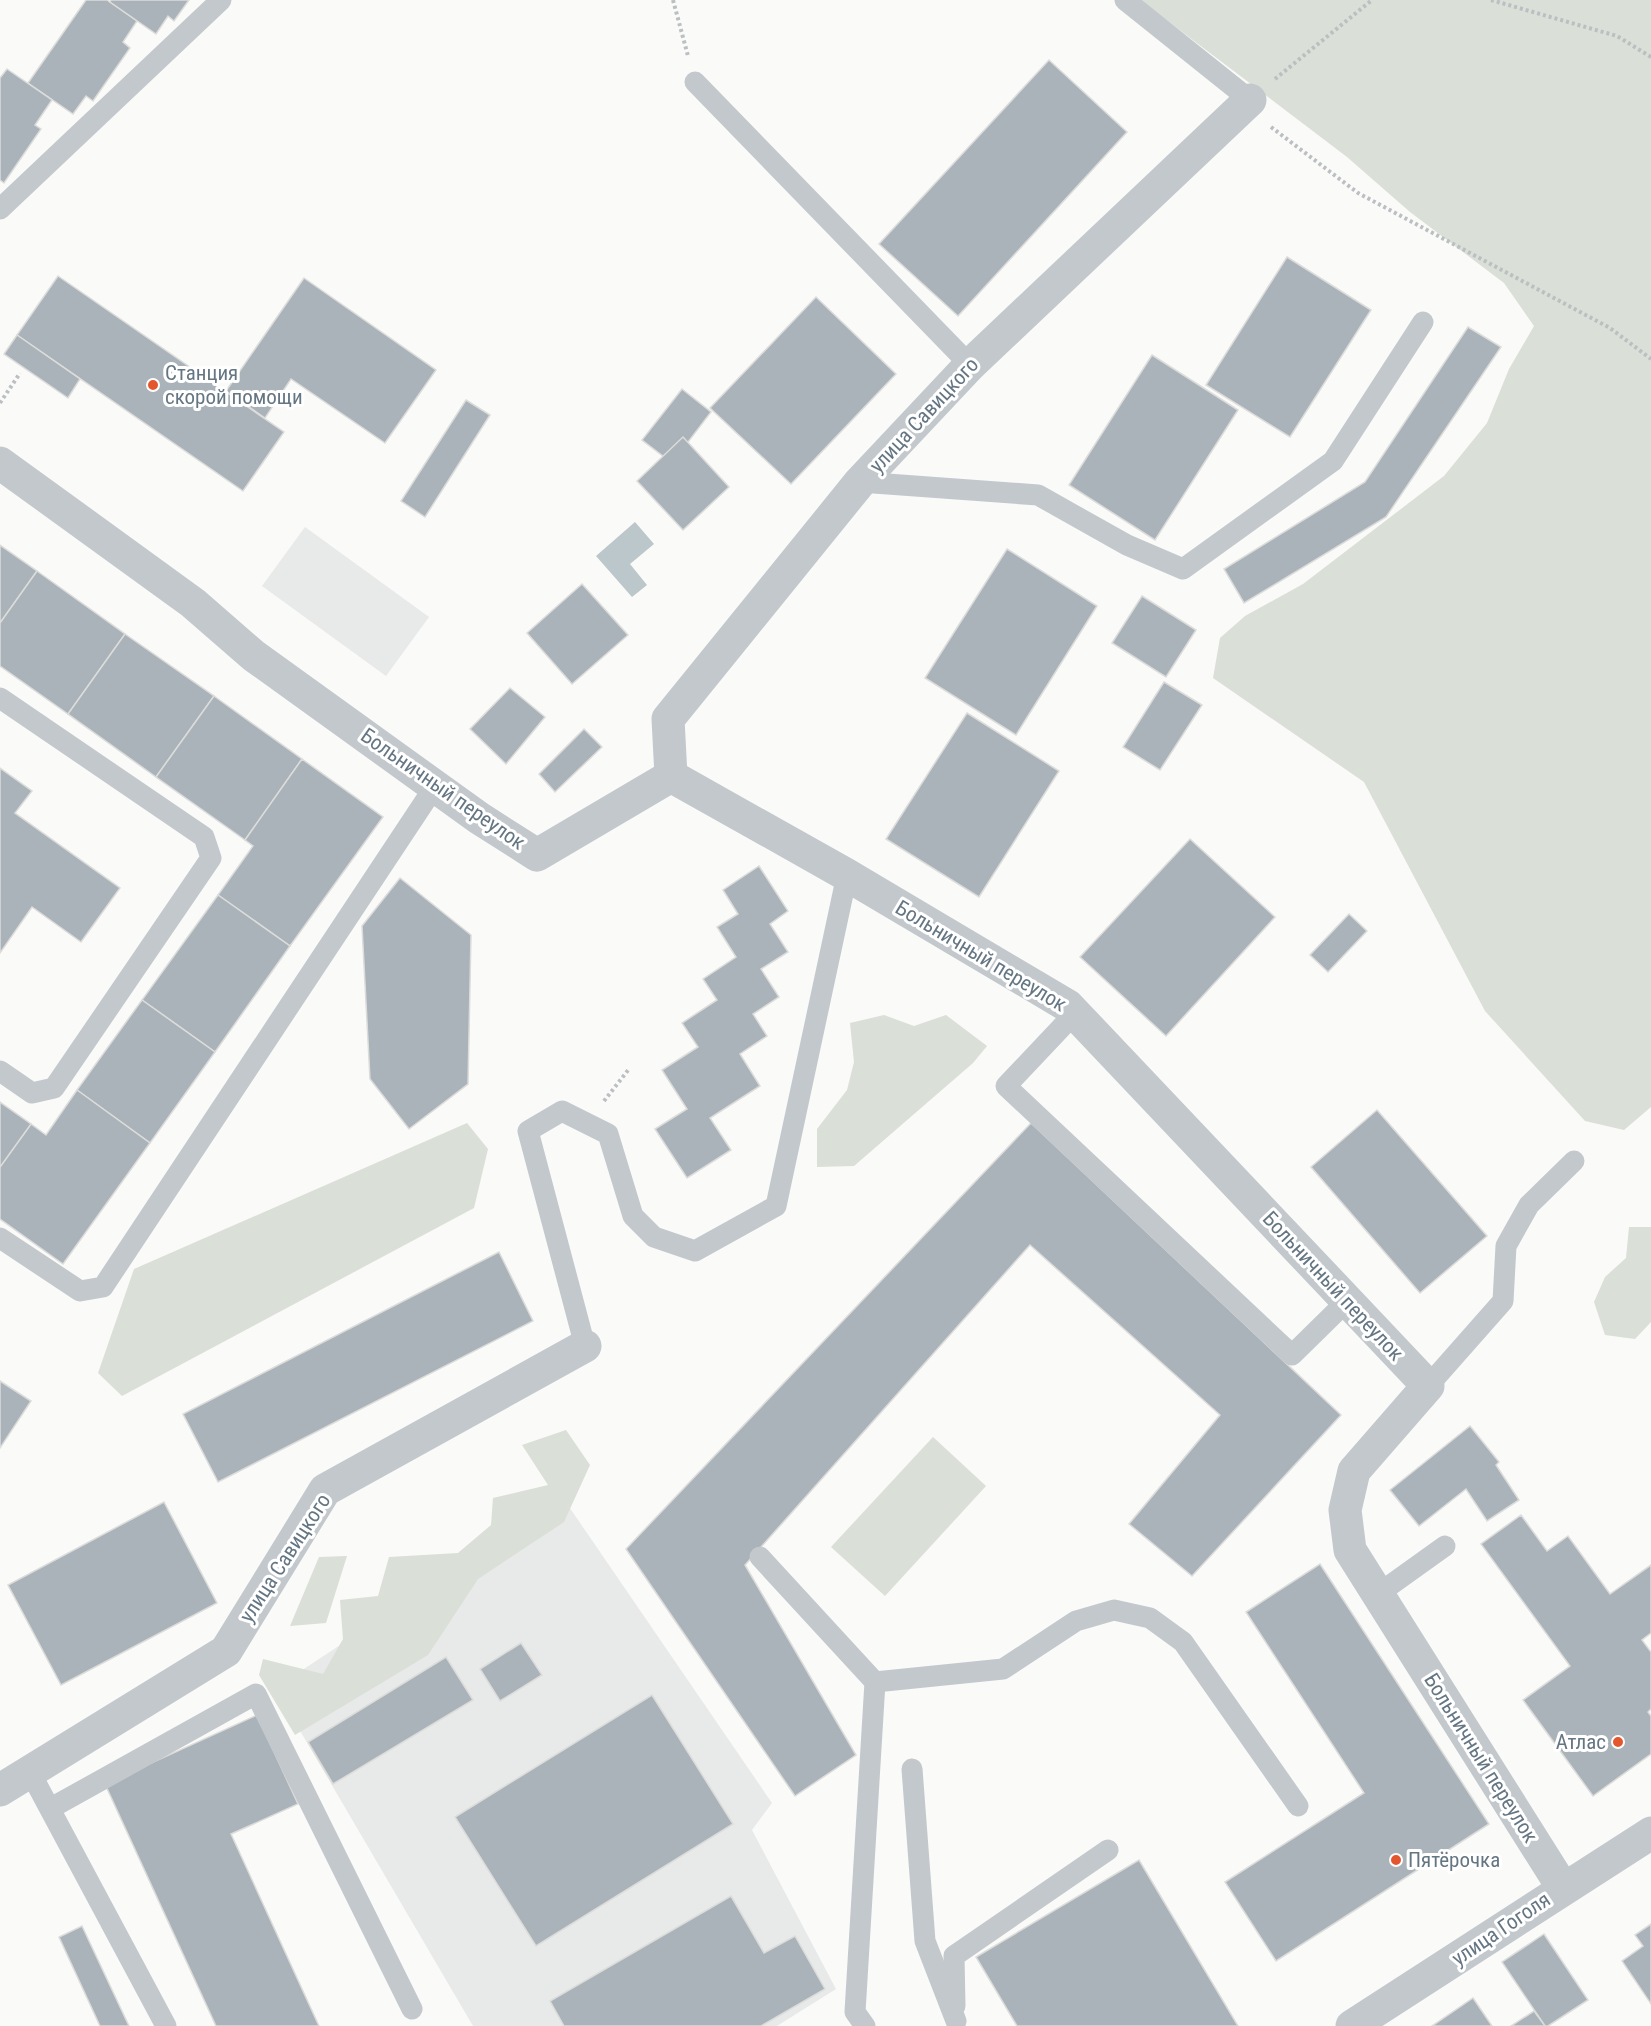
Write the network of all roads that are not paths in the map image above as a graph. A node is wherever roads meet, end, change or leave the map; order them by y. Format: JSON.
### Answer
{"nodes":[{"id":1,"x":221,"y":0,"type":"edge"},
{"id":2,"x":1125,"y":0,"type":"edge"},
{"id":3,"x":695,"y":82,"type":"road end"},
{"id":4,"x":1246,"y":103,"type":"joint"},
{"id":5,"x":0,"y":209,"type":"edge"},
{"id":6,"x":1423,"y":322,"type":"dead end"},
{"id":7,"x":970,"y":365,"type":"junction"},
{"id":8,"x":0,"y":464,"type":"edge"},
{"id":9,"x":860,"y":482,"type":"junction"},
{"id":10,"x":0,"y":698,"type":"edge"},
{"id":11,"x":671,"y":776,"type":"junction"},
{"id":12,"x":435,"y":786,"type":"junction"},
{"id":13,"x":847,"y":874,"type":"junction"},
{"id":14,"x":1075,"y":1013,"type":"junction"},
{"id":15,"x":0,"y":1071,"type":"edge"},
{"id":16,"x":1575,"y":1161,"type":"dead end"},
{"id":17,"x":0,"y":1238,"type":"edge"},
{"id":18,"x":1347,"y":1301,"type":"junction"},
{"id":19,"x":585,"y":1346,"type":"joint"},
{"id":20,"x":1428,"y":1386,"type":"junction"},
{"id":21,"x":1445,"y":1546,"type":"dead end"},
{"id":22,"x":760,"y":1557,"type":"dead end"},
{"id":23,"x":1378,"y":1594,"type":"junction"},
{"id":24,"x":875,"y":1682,"type":"junction"},
{"id":25,"x":912,"y":1769,"type":"dead end"},
{"id":26,"x":29,"y":1770,"type":"junction"},
{"id":27,"x":0,"y":1791,"type":"edge"},
{"id":28,"x":1299,"y":1806,"type":"dead end"},
{"id":29,"x":51,"y":1808,"type":"junction"},
{"id":30,"x":1649,"y":1840,"type":"edge"},
{"id":31,"x":1108,"y":1850,"type":"dead end"},
{"id":32,"x":1563,"y":1888,"type":"junction"},
{"id":33,"x":412,"y":2008,"type":"dead end"},
{"id":34,"x":957,"y":2024,"type":"edge"},
{"id":35,"x":166,"y":2026,"type":"edge"},
{"id":36,"x":865,"y":2026,"type":"edge"},
{"id":37,"x":1352,"y":2026,"type":"edge"}],
"edges":[{"from":1,"to":5,"type":"lane"},
{"from":2,"to":4,"type":"lane"},
{"from":3,"to":7,"type":"lane"},
{"from":4,"to":7,"type":"street","name":"улица Савицкого"},
{"from":6,"to":9,"type":"lane"},
{"from":7,"to":9,"type":"street","name":"улица Савицкого"},
{"from":8,"to":12,"type":"street","name":"Больничный переулок"},
{"from":9,"to":11,"type":"street","name":"улица Савицкого"},
{"from":10,"to":15,"type":"lane"},
{"from":11,"to":12,"type":"street","name":"Больничный переулок"},
{"from":11,"to":13,"type":"street","name":"Больничный переулок"},
{"from":12,"to":17,"type":"lane"},
{"from":13,"to":14,"type":"street","name":"Больничный переулок"},
{"from":13,"to":19,"type":"lane"},
{"from":14,"to":18,"type":"street","name":"Больничный переулок"},
{"from":14,"to":18,"type":"lane"},
{"from":16,"to":20,"type":"lane"},
{"from":18,"to":20,"type":"street","name":"Больничный переулок"},
{"from":19,"to":26,"type":"street","name":"улица Савицкого"},
{"from":20,"to":23,"type":"street","name":"Больничный переулок"},
{"from":21,"to":23,"type":"lane"},
{"from":22,"to":24,"type":"lane"},
{"from":23,"to":32,"type":"street","name":"Больничный переулок"},
{"from":24,"to":28,"type":"lane"},
{"from":24,"to":36,"type":"lane"},
{"from":25,"to":34,"type":"lane"},
{"from":26,"to":27,"type":"street","name":"улица Савицкого"},
{"from":26,"to":29,"type":"lane"},
{"from":29,"to":33,"type":"lane"},
{"from":29,"to":35,"type":"lane"},
{"from":30,"to":32,"type":"street","name":"улица Гоголя"},
{"from":31,"to":34,"type":"lane"},
{"from":32,"to":37,"type":"street","name":"улица Гоголя"}]}
